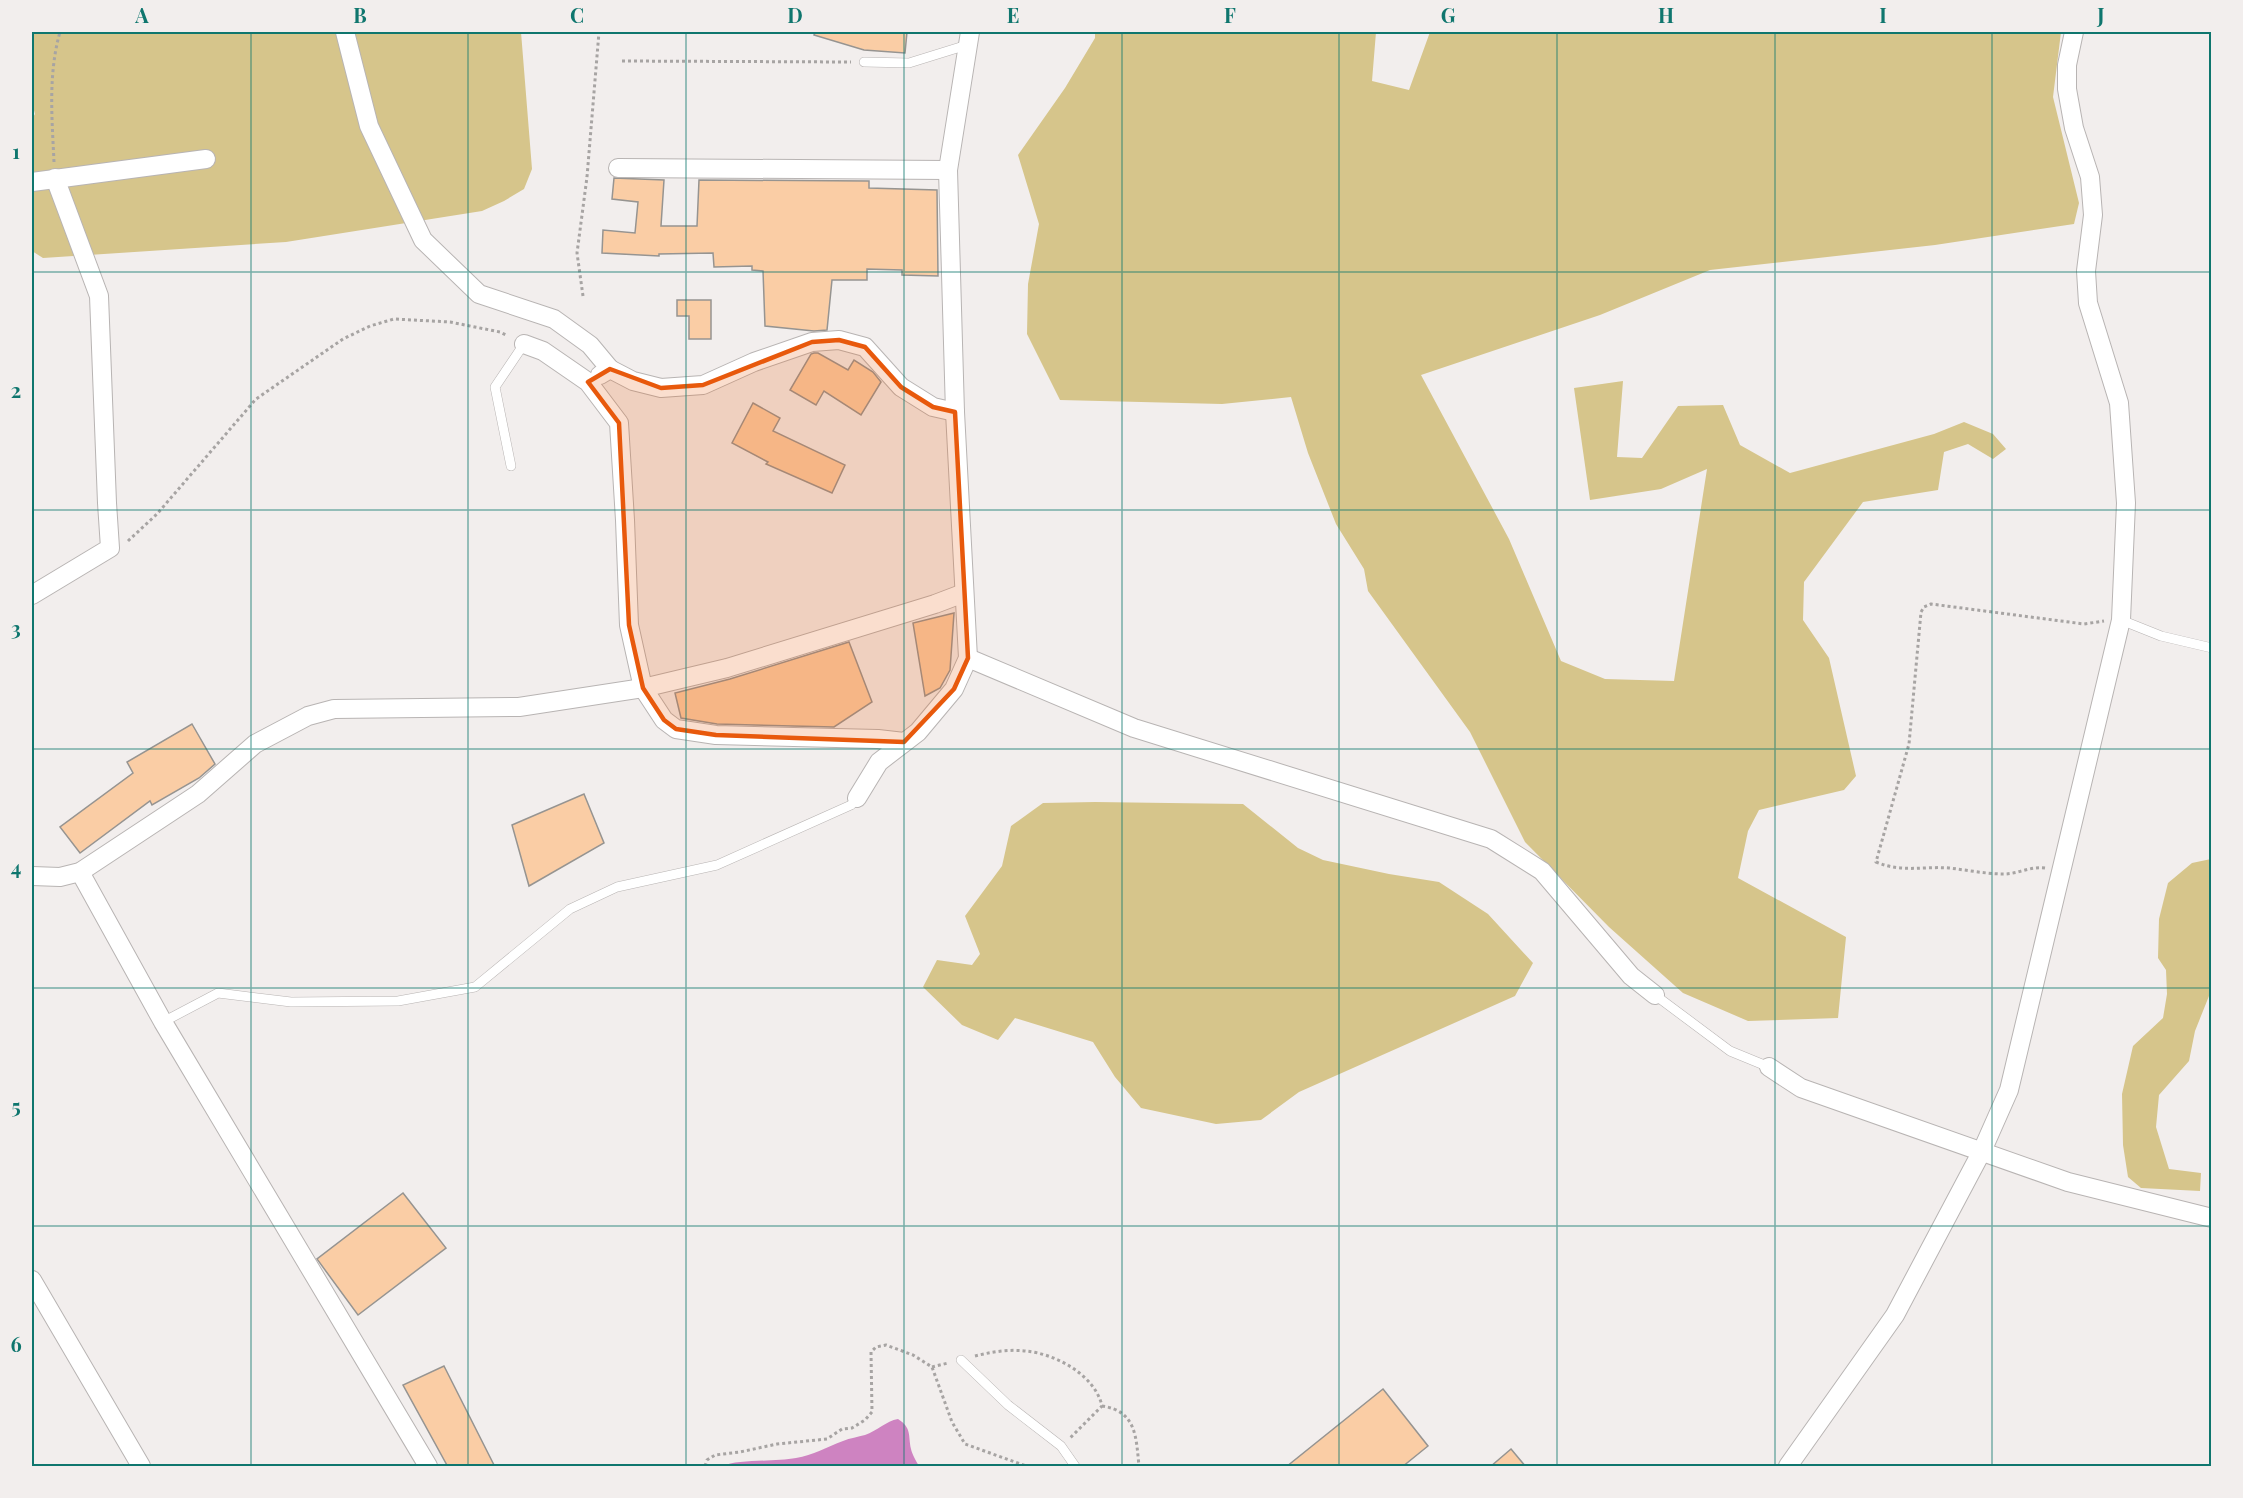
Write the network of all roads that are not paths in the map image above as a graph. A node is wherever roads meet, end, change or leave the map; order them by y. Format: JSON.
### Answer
{"nodes":[{"id":1,"x":345,"y":32,"type":"edge"},
{"id":2,"x":2074,"y":32,"type":"edge"},
{"id":3,"x":969,"y":38,"type":"edge"},
{"id":4,"x":864,"y":62,"type":"road end"},
{"id":5,"x":206,"y":159,"type":"dead end"},
{"id":6,"x":618,"y":168,"type":"dead end"},
{"id":7,"x":948,"y":170,"type":"junction"},
{"id":8,"x":55,"y":178,"type":"junction"},
{"id":9,"x":32,"y":182,"type":"edge"},
{"id":10,"x":524,"y":344,"type":"joint"},
{"id":11,"x":610,"y":369,"type":"junction"},
{"id":12,"x":588,"y":382,"type":"junction"},
{"id":13,"x":955,"y":412,"type":"junction"},
{"id":14,"x":511,"y":466,"type":"dead end"},
{"id":15,"x":964,"y":593,"type":"junction"},
{"id":16,"x":32,"y":595,"type":"edge"},
{"id":17,"x":2121,"y":620,"type":"junction"},
{"id":18,"x":2211,"y":648,"type":"edge"},
{"id":19,"x":968,"y":658,"type":"junction"},
{"id":20,"x":643,"y":688,"type":"junction"},
{"id":21,"x":904,"y":742,"type":"junction"},
{"id":22,"x":857,"y":798,"type":"joint"},
{"id":23,"x":80,"y":872,"type":"junction"},
{"id":24,"x":32,"y":876,"type":"edge"},
{"id":25,"x":1655,"y":995,"type":"joint"},
{"id":26,"x":163,"y":1022,"type":"junction"},
{"id":27,"x":1770,"y":1067,"type":"joint"},
{"id":28,"x":1982,"y":1151,"type":"junction"},
{"id":29,"x":2211,"y":1218,"type":"edge"},
{"id":30,"x":32,"y":1280,"type":"edge"},
{"id":31,"x":961,"y":1360,"type":"road end"},
{"id":32,"x":141,"y":1467,"type":"edge"},
{"id":33,"x":428,"y":1467,"type":"edge"},
{"id":34,"x":1075,"y":1467,"type":"edge"},
{"id":35,"x":1788,"y":1467,"type":"edge"}],
"edges":[{"from":1,"to":11,"type":"street"},
{"from":2,"to":17,"type":"street"},
{"from":3,"to":4,"type":"lane"},
{"from":3,"to":7,"type":"street"},
{"from":5,"to":8,"type":"street"},
{"from":6,"to":7,"type":"street"},
{"from":7,"to":13,"type":"street"},
{"from":8,"to":9,"type":"street"},
{"from":8,"to":16,"type":"street"},
{"from":10,"to":12,"type":"street"},
{"from":10,"to":14,"type":"lane"},
{"from":11,"to":12,"type":"street"},
{"from":11,"to":13,"type":"street"},
{"from":12,"to":20,"type":"street"},
{"from":13,"to":15,"type":"street"},
{"from":15,"to":19,"type":"street"},
{"from":15,"to":20,"type":"street"},
{"from":17,"to":18,"type":"lane"},
{"from":17,"to":28,"type":"street"},
{"from":19,"to":21,"type":"street"},
{"from":19,"to":25,"type":"street"},
{"from":20,"to":21,"type":"street"},
{"from":20,"to":23,"type":"street"},
{"from":21,"to":22,"type":"street"},
{"from":22,"to":26,"type":"lane"},
{"from":23,"to":24,"type":"street"},
{"from":23,"to":26,"type":"street"},
{"from":25,"to":27,"type":"lane"},
{"from":26,"to":33,"type":"street"},
{"from":27,"to":28,"type":"street"},
{"from":28,"to":29,"type":"street"},
{"from":28,"to":35,"type":"street"},
{"from":30,"to":32,"type":"street"},
{"from":31,"to":34,"type":"lane"}]}
